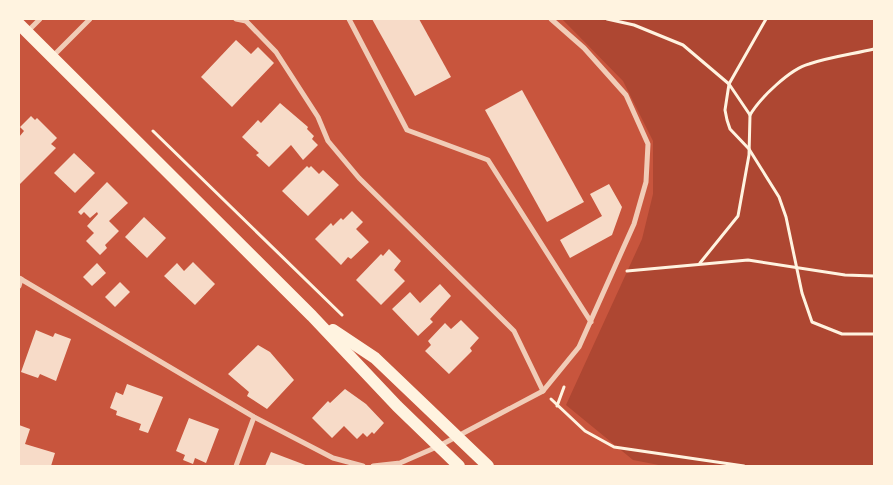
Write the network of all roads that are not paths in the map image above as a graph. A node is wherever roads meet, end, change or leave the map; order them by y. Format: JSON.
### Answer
{"nodes":[{"id":1,"x":40,"y":19,"type":"edge"},
{"id":2,"x":90,"y":19,"type":"edge"},
{"id":3,"x":236,"y":19,"type":"edge"},
{"id":4,"x":349,"y":19,"type":"edge"},
{"id":5,"x":551,"y":19,"type":"edge"},
{"id":6,"x":247,"y":20,"type":"edge"},
{"id":7,"x":23,"y":28,"type":"edge"},
{"id":8,"x":52,"y":56,"type":"junction"},
{"id":9,"x":20,"y":278,"type":"edge"},
{"id":10,"x":19,"y":286,"type":"edge"},
{"id":11,"x":312,"y":316,"type":"junction"},
{"id":12,"x":592,"y":322,"type":"junction"},
{"id":13,"x":543,"y":391,"type":"junction"},
{"id":14,"x":254,"y":417,"type":"junction"},
{"id":15,"x":459,"y":437,"type":"junction"},
{"id":16,"x":439,"y":446,"type":"junction"},
{"id":17,"x":236,"y":466,"type":"edge"},
{"id":18,"x":363,"y":466,"type":"edge"},
{"id":19,"x":373,"y":466,"type":"edge"},
{"id":20,"x":459,"y":466,"type":"edge"},
{"id":21,"x":488,"y":466,"type":"edge"}],
"edges":[{"from":1,"to":7,"type":"street"},
{"from":2,"to":8,"type":"street"},
{"from":3,"to":6,"type":"street"},
{"from":4,"to":12,"type":"street"},
{"from":5,"to":12,"type":"street"},
{"from":6,"to":13,"type":"street"},
{"from":7,"to":8,"type":"main road"},
{"from":8,"to":11,"type":"main road"},
{"from":9,"to":10,"type":"street"},
{"from":9,"to":14,"type":"street"},
{"from":11,"to":15,"type":"main road"},
{"from":11,"to":16,"type":"main road"},
{"from":12,"to":13,"type":"street"},
{"from":13,"to":15,"type":"street"},
{"from":14,"to":17,"type":"street"},
{"from":14,"to":18,"type":"street"},
{"from":15,"to":16,"type":"street"},
{"from":15,"to":21,"type":"main road"},
{"from":16,"to":19,"type":"street"},
{"from":16,"to":20,"type":"main road"}]}
